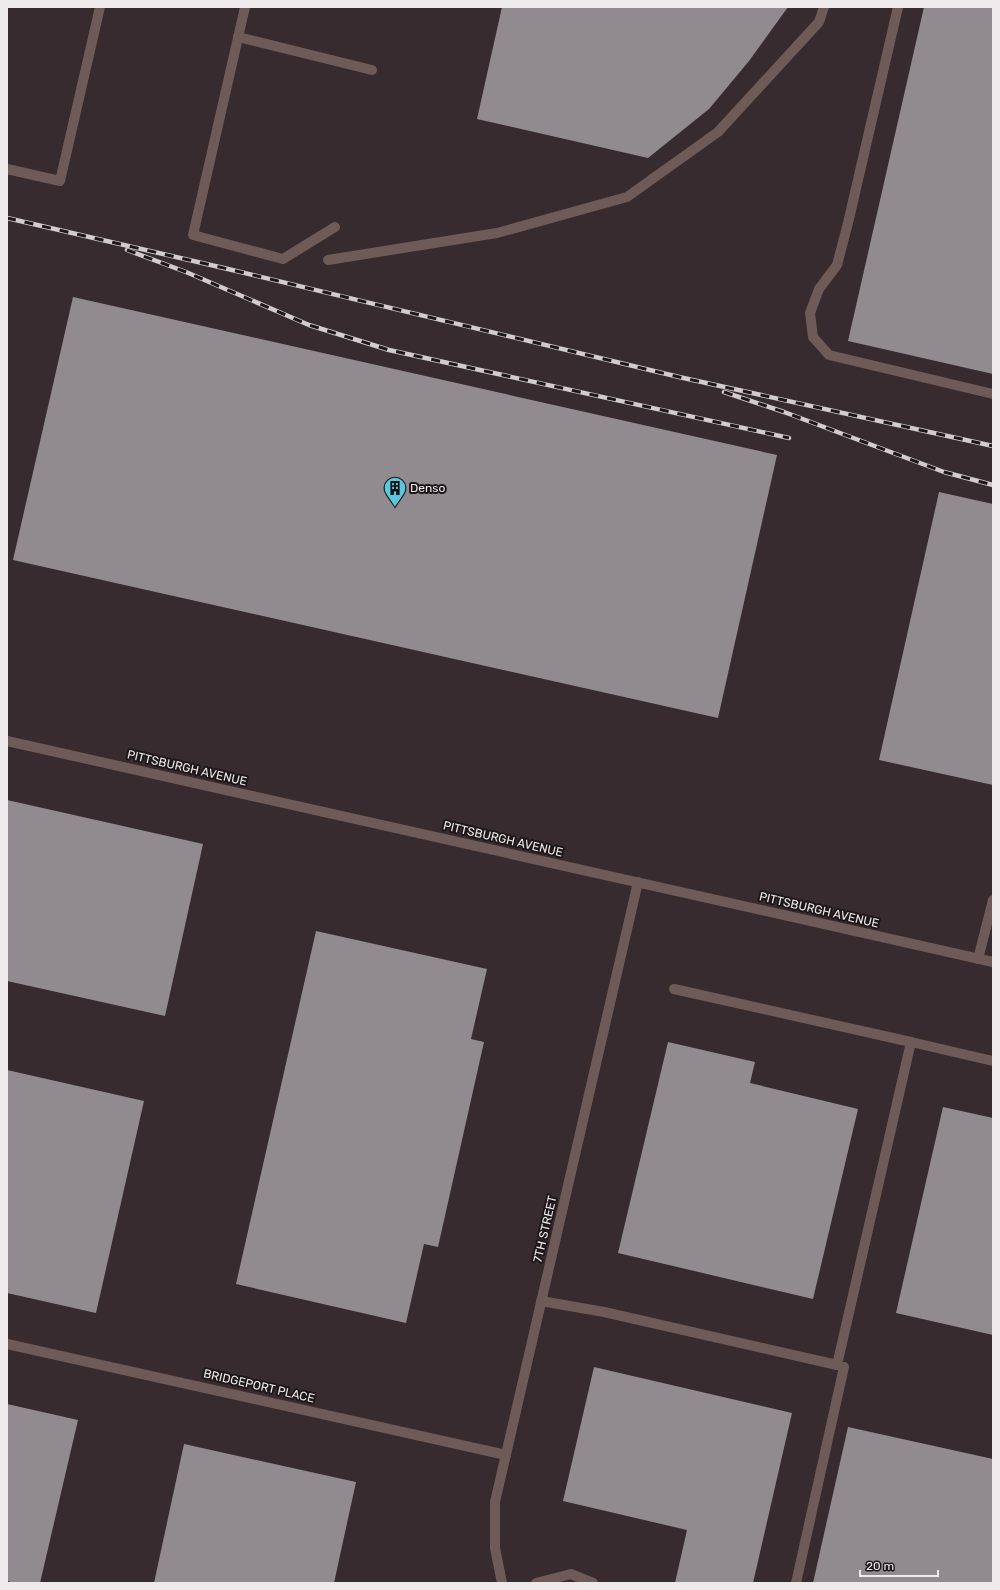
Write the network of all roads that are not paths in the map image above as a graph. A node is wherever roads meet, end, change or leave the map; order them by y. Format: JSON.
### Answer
{"nodes":[{"id":1,"x":100,"y":7,"type":"edge"},
{"id":2,"x":245,"y":7,"type":"edge"},
{"id":3,"x":824,"y":7,"type":"edge"},
{"id":4,"x":898,"y":7,"type":"edge"},
{"id":5,"x":238,"y":37,"type":"junction"},
{"id":6,"x":372,"y":70,"type":"dead end"},
{"id":7,"x":7,"y":169,"type":"edge"},
{"id":8,"x":335,"y":227,"type":"dead end"},
{"id":9,"x":328,"y":260,"type":"dead end"},
{"id":10,"x":993,"y":394,"type":"edge"},
{"id":11,"x":7,"y":741,"type":"edge"},
{"id":12,"x":638,"y":882,"type":"junction"},
{"id":13,"x":993,"y":900,"type":"edge"},
{"id":14,"x":978,"y":959,"type":"junction"},
{"id":15,"x":993,"y":962,"type":"edge"},
{"id":16,"x":674,"y":989,"type":"dead end"},
{"id":17,"x":911,"y":1042,"type":"junction"},
{"id":18,"x":993,"y":1061,"type":"edge"},
{"id":19,"x":541,"y":1301,"type":"junction"},
{"id":20,"x":7,"y":1344,"type":"edge"},
{"id":21,"x":844,"y":1367,"type":"dead end"},
{"id":22,"x":506,"y":1455,"type":"junction"},
{"id":23,"x":502,"y":1583,"type":"edge"},
{"id":24,"x":536,"y":1583,"type":"edge"},
{"id":25,"x":593,"y":1583,"type":"edge"},
{"id":26,"x":796,"y":1583,"type":"edge"}],
"edges":[{"from":1,"to":7,"type":"street"},
{"from":2,"to":5,"type":"street"},
{"from":3,"to":9,"type":"street"},
{"from":4,"to":10,"type":"street"},
{"from":5,"to":6,"type":"street"},
{"from":5,"to":8,"type":"street"},
{"from":11,"to":12,"type":"street","name":"PITTSBURGH AVENUE"},
{"from":12,"to":14,"type":"street","name":"PITTSBURGH AVENUE"},
{"from":12,"to":19,"type":"street","name":"7TH STREET"},
{"from":13,"to":14,"type":"street"},
{"from":14,"to":15,"type":"street","name":"PITTSBURGH AVENUE"},
{"from":16,"to":17,"type":"street"},
{"from":17,"to":18,"type":"street"},
{"from":17,"to":19,"type":"street"},
{"from":19,"to":22,"type":"street","name":"7TH STREET"},
{"from":20,"to":22,"type":"street","name":"BRIDGEPORT PLACE"},
{"from":21,"to":26,"type":"street"},
{"from":22,"to":23,"type":"street","name":"7TH STREET"},
{"from":24,"to":25,"type":"street"}]}
